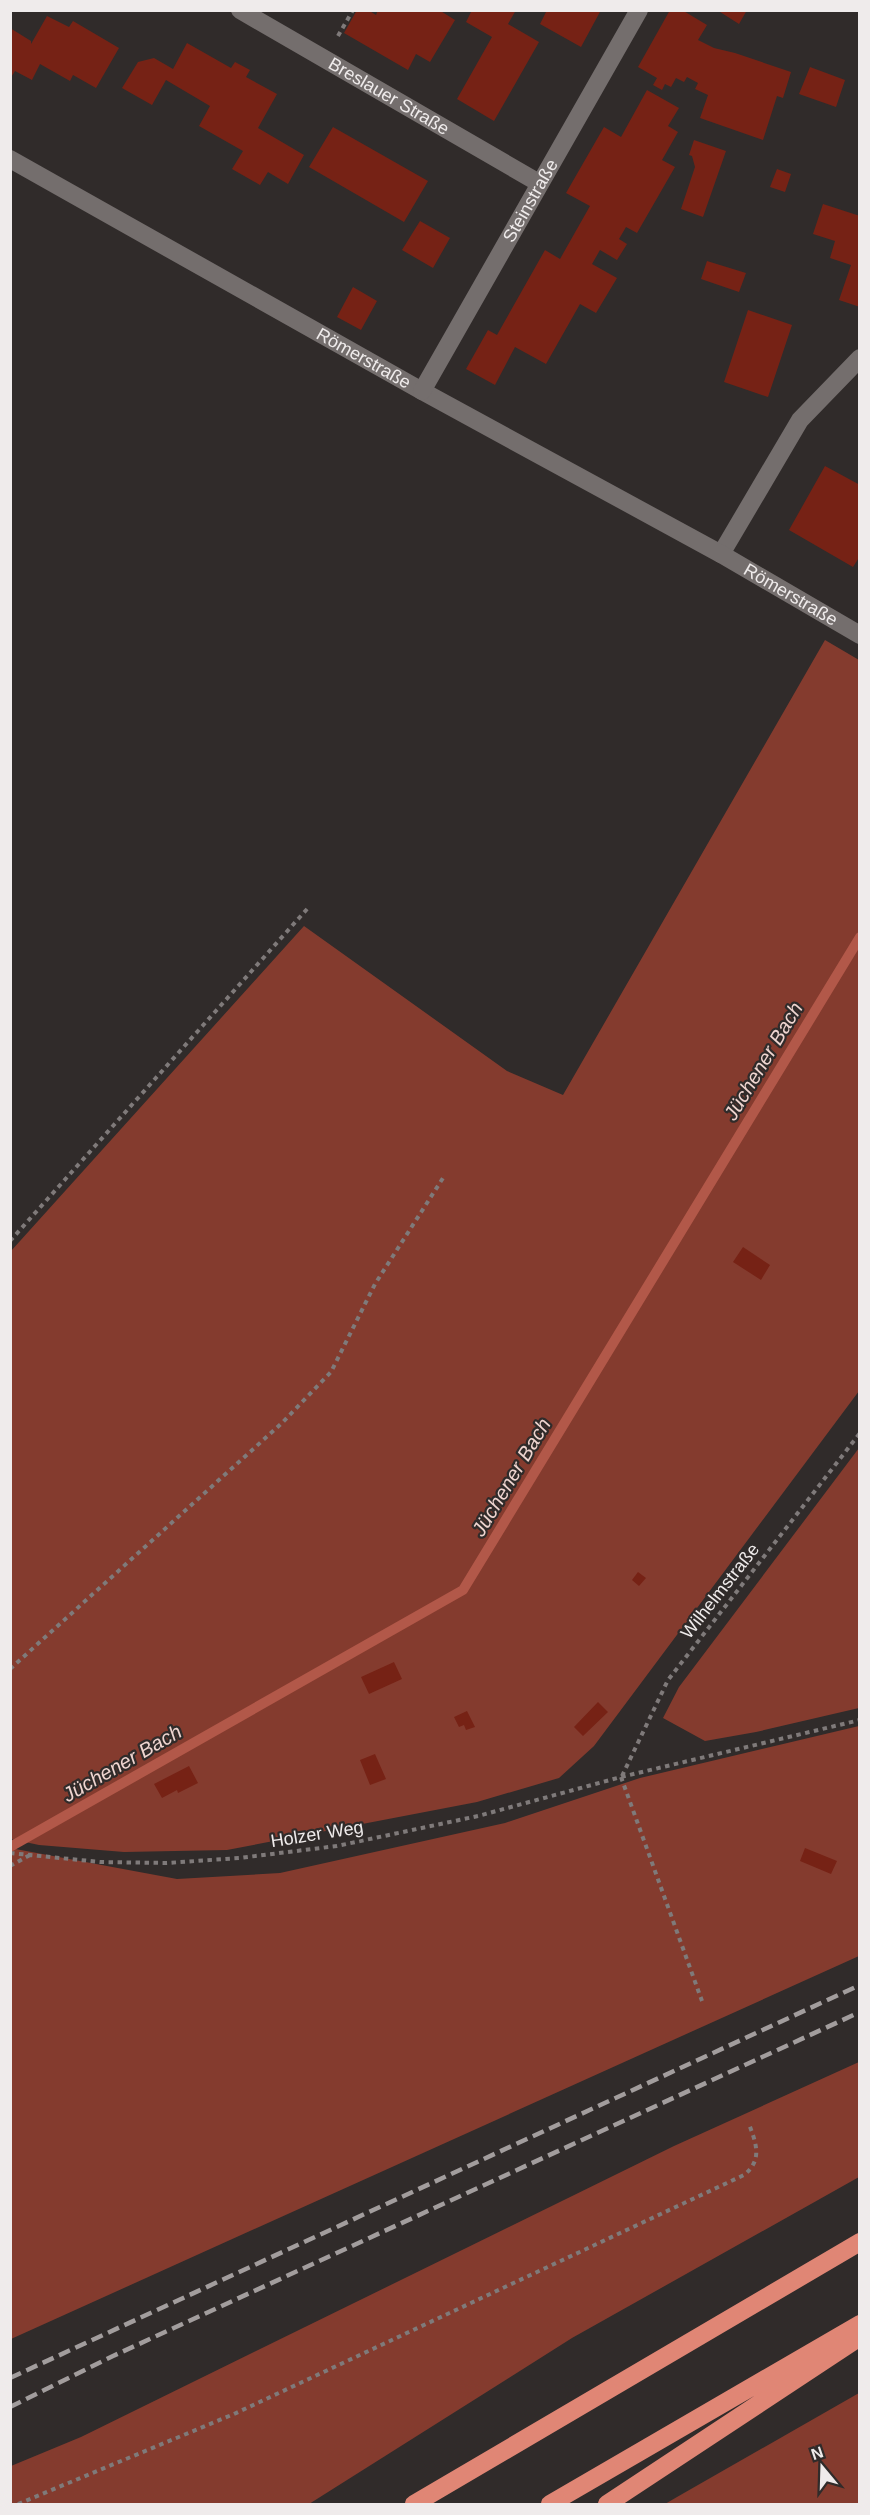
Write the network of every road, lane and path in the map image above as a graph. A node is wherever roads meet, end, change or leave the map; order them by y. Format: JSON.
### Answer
{"nodes":[{"id":1,"x":240,"y":10,"type":"edge"},
{"id":2,"x":639,"y":10,"type":"edge"},
{"id":3,"x":10,"y":159,"type":"edge"},
{"id":4,"x":539,"y":183,"type":"junction"},
{"id":5,"x":860,"y":358,"type":"edge"},
{"id":6,"x":422,"y":391,"type":"junction"},
{"id":7,"x":721,"y":554,"type":"junction"},
{"id":8,"x":860,"y":634,"type":"edge"},
{"id":9,"x":308,"y":908,"type":"dead end"},
{"id":10,"x":443,"y":1178,"type":"dead end"},
{"id":11,"x":10,"y":1241,"type":"edge"},
{"id":12,"x":860,"y":1433,"type":"edge"},
{"id":13,"x":10,"y":1669,"type":"edge"},
{"id":14,"x":860,"y":1720,"type":"edge"},
{"id":15,"x":621,"y":1777,"type":"junction"},
{"id":16,"x":10,"y":1853,"type":"edge"},
{"id":17,"x":31,"y":1855,"type":"junction"},
{"id":18,"x":10,"y":1866,"type":"edge"},
{"id":19,"x":702,"y":2001,"type":"dead end"},
{"id":20,"x":749,"y":2124,"type":"dead end"},
{"id":21,"x":860,"y":2242,"type":"edge"},
{"id":22,"x":860,"y":2324,"type":"edge"},
{"id":23,"x":860,"y":2337,"type":"edge"},
{"id":24,"x":18,"y":2505,"type":"edge"},
{"id":25,"x":414,"y":2505,"type":"edge"},
{"id":26,"x":550,"y":2505,"type":"edge"},
{"id":27,"x":607,"y":2505,"type":"edge"}],
"edges":[{"from":1,"to":4,"type":"street","name":"Breslauer Straße"},
{"from":2,"to":4,"type":"street","name":"Steinstraße"},
{"from":3,"to":6,"type":"street","name":"Römerstraße"},
{"from":4,"to":6,"type":"street","name":"Steinstraße"},
{"from":5,"to":7,"type":"street"},
{"from":6,"to":7,"type":"street","name":"Römerstraße"},
{"from":7,"to":8,"type":"street","name":"Römerstraße"},
{"from":9,"to":11,"type":"path"},
{"from":10,"to":13,"type":"path"},
{"from":12,"to":15,"type":"path","name":"Wilhelmstraße"},
{"from":14,"to":15,"type":"path","name":"Holzer Weg"},
{"from":15,"to":17,"type":"path","name":"Holzer Weg"},
{"from":15,"to":19,"type":"path"},
{"from":16,"to":17,"type":"path","name":"Holzer Weg"},
{"from":17,"to":18,"type":"path"},
{"from":20,"to":24,"type":"path"},
{"from":21,"to":25,"type":"highway"},
{"from":22,"to":26,"type":"highway"},
{"from":23,"to":27,"type":"highway"}]}
